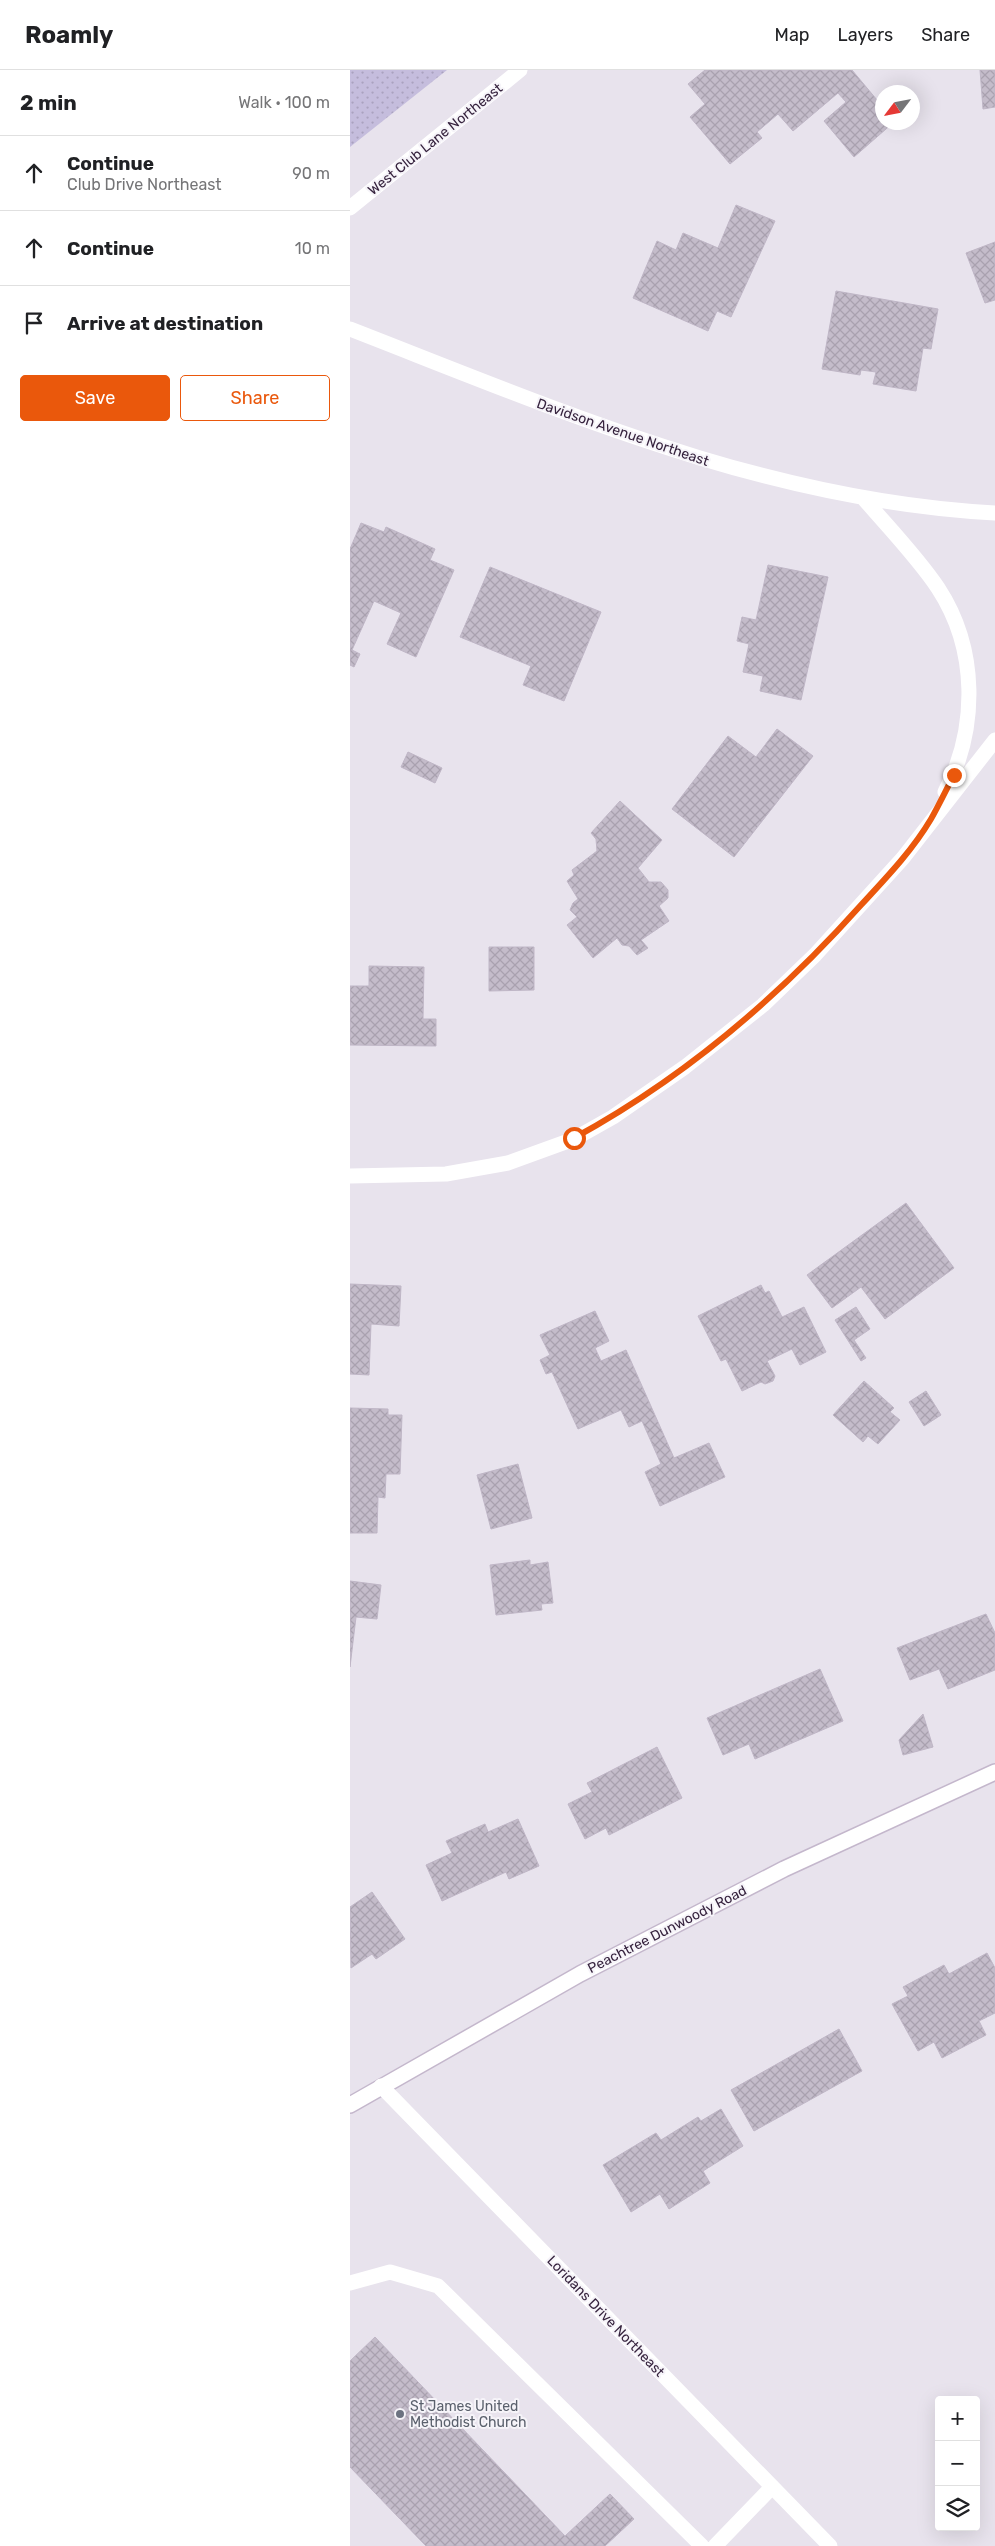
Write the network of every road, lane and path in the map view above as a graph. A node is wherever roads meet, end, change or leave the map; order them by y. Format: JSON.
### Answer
{"nodes":[{"id":1,"x":520,"y":70,"type":"edge"},
{"id":2,"x":350,"y":208,"type":"edge"},
{"id":3,"x":350,"y":329,"type":"edge"},
{"id":4,"x":865,"y":500,"type":"junction"},
{"id":5,"x":995,"y":512,"type":"edge"},
{"id":6,"x":995,"y":740,"type":"edge"},
{"id":7,"x":931,"y":820,"type":"junction"},
{"id":8,"x":350,"y":1176,"type":"edge"},
{"id":9,"x":995,"y":1772,"type":"edge"},
{"id":10,"x":382,"y":2086,"type":"junction"},
{"id":11,"x":350,"y":2105,"type":"edge"},
{"id":12,"x":350,"y":2283,"type":"edge"},
{"id":13,"x":772,"y":2487,"type":"junction"},
{"id":14,"x":828,"y":2545,"type":"edge"},
{"id":15,"x":702,"y":2546,"type":"edge"},
{"id":16,"x":715,"y":2546,"type":"edge"}],
"edges":[{"from":1,"to":2,"type":"street","name":"West Club Lane Northeast"},
{"from":3,"to":4,"type":"street","name":"Davidson Avenue Northeast"},
{"from":4,"to":5,"type":"street","name":"Davidson Avenue Northeast"},
{"from":4,"to":7,"type":"street"},
{"from":6,"to":7,"type":"street"},
{"from":7,"to":8,"type":"street"},
{"from":9,"to":10,"type":"street","name":"Peachtree Dunwoody Road"},
{"from":10,"to":11,"type":"street","name":"Peachtree Dunwoody Road"},
{"from":10,"to":13,"type":"street","name":"Loridans Drive Northeast"},
{"from":12,"to":15,"type":"street"},
{"from":13,"to":14,"type":"street","name":"Loridans Drive Northeast"},
{"from":13,"to":16,"type":"street"}]}
